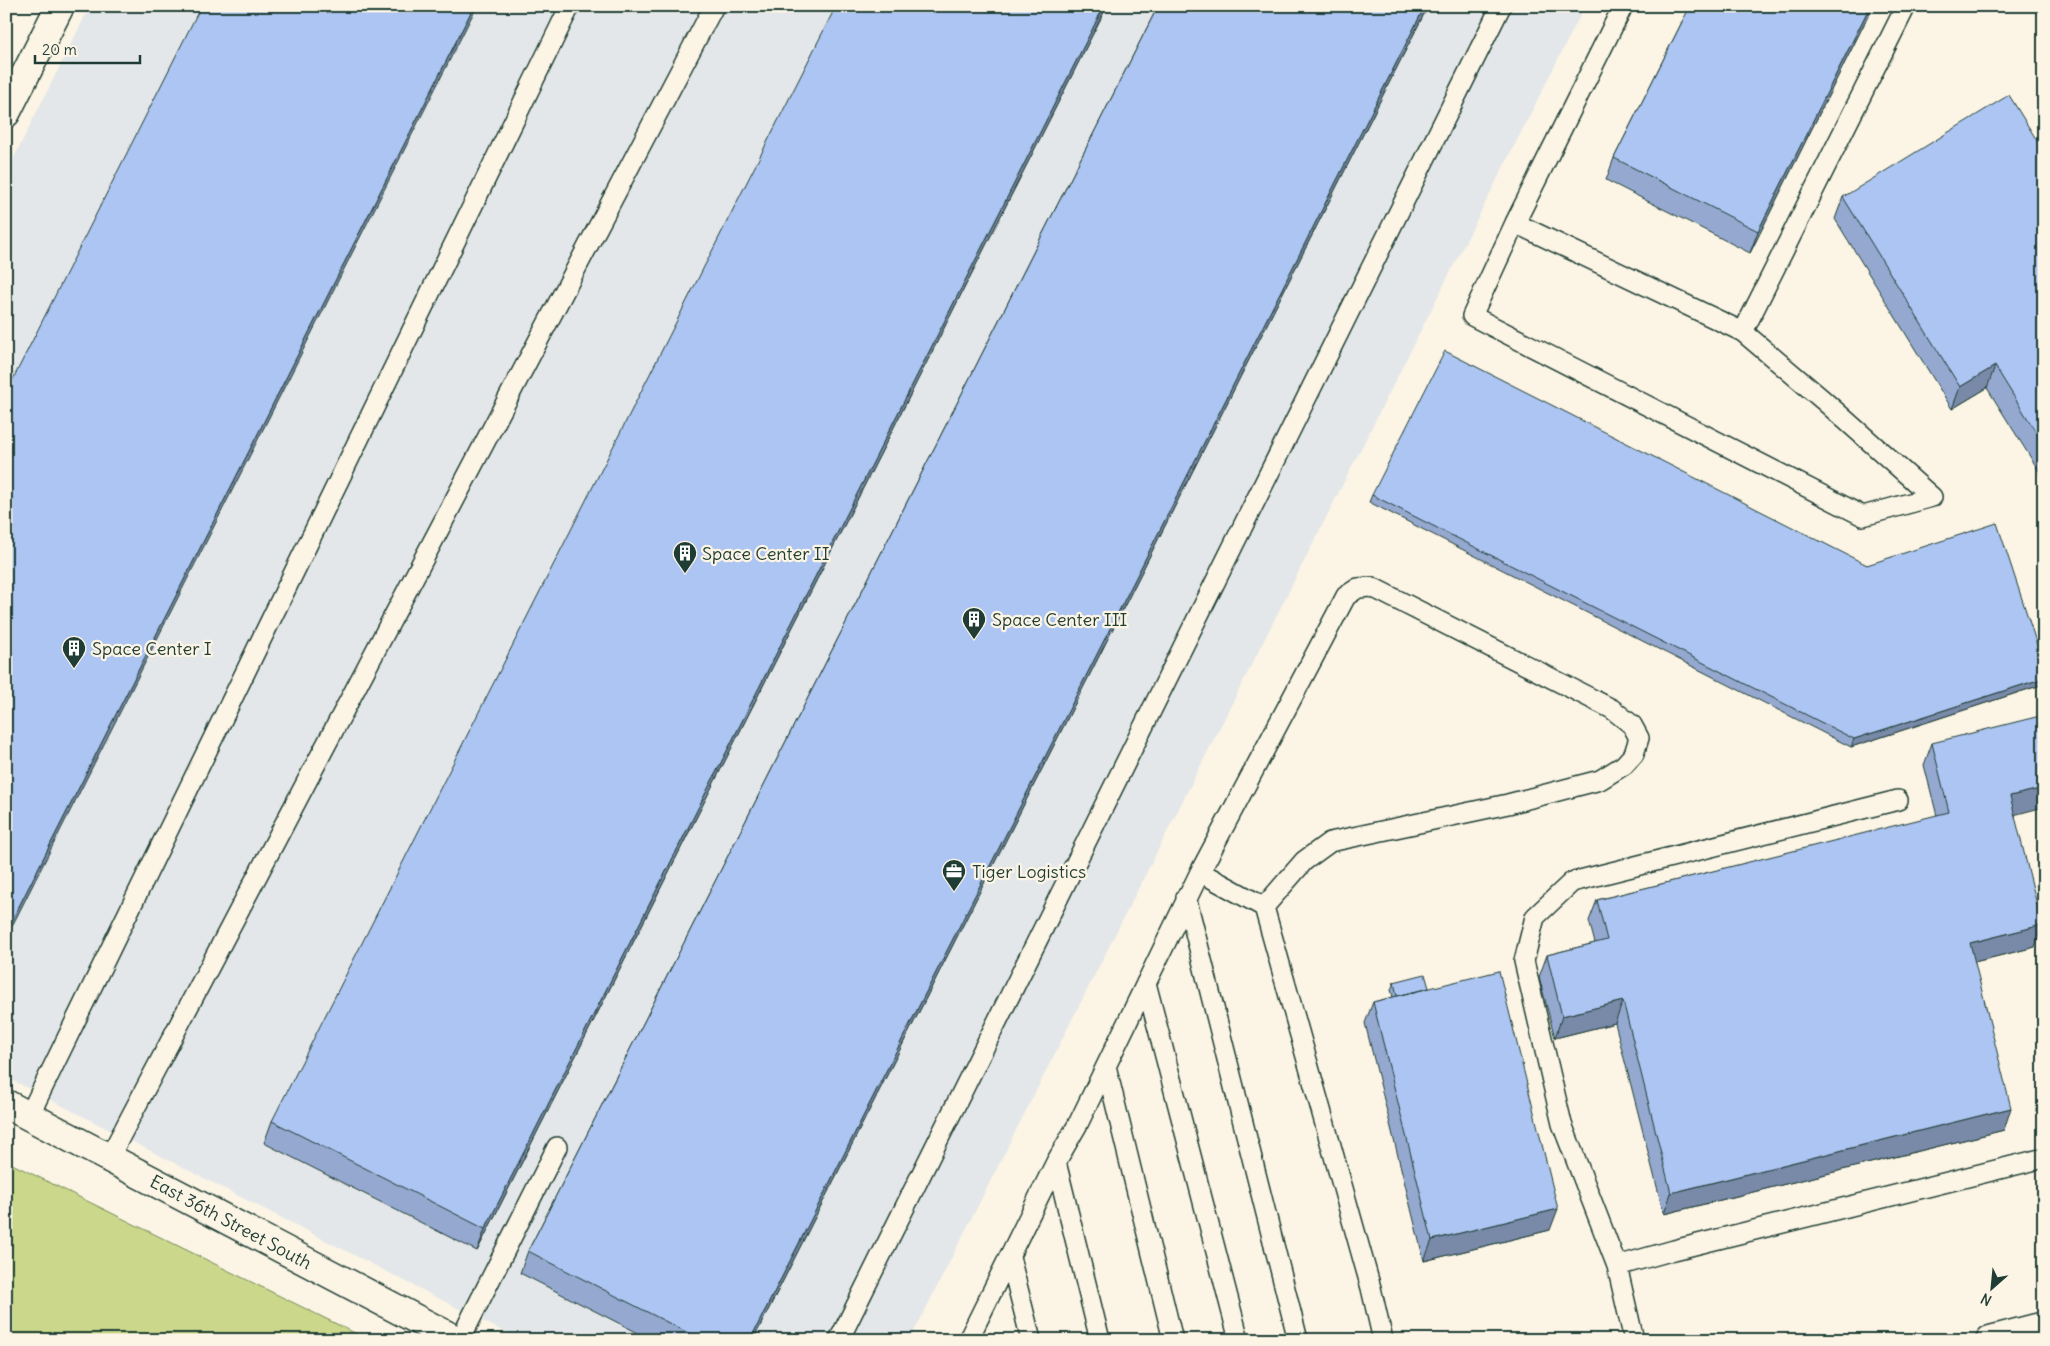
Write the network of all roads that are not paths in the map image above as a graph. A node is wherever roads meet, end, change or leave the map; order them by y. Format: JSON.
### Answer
{"nodes":[{"id":1,"x":60,"y":6,"type":"edge"},
{"id":2,"x":570,"y":6,"type":"edge"},
{"id":3,"x":714,"y":6,"type":"edge"},
{"id":4,"x":1502,"y":6,"type":"edge"},
{"id":5,"x":1623,"y":6,"type":"edge"},
{"id":6,"x":1906,"y":6,"type":"edge"},
{"id":7,"x":6,"y":114,"type":"edge"},
{"id":8,"x":1515,"y":222,"type":"junction"},
{"id":9,"x":1743,"y":332,"type":"junction"},
{"id":10,"x":1898,"y":800,"type":"dead end"},
{"id":11,"x":1200,"y":872,"type":"junction"},
{"id":12,"x":1186,"y":898,"type":"junction"},
{"id":13,"x":1264,"y":907,"type":"junction"},
{"id":14,"x":1146,"y":983,"type":"junction"},
{"id":15,"x":1106,"y":1066,"type":"junction"},
{"id":16,"x":18,"y":1110,"type":"edge"},
{"id":17,"x":557,"y":1147,"type":"dead end"},
{"id":18,"x":109,"y":1158,"type":"junction"},
{"id":19,"x":2044,"y":1158,"type":"edge"},
{"id":20,"x":1056,"y":1162,"type":"junction"},
{"id":21,"x":1010,"y":1257,"type":"junction"},
{"id":22,"x":1616,"y":1266,"type":"junction"},
{"id":23,"x":2044,"y":1326,"type":"edge"},
{"id":24,"x":458,"y":1340,"type":"edge"},
{"id":25,"x":839,"y":1340,"type":"edge"},
{"id":26,"x":968,"y":1340,"type":"edge"},
{"id":27,"x":1031,"y":1340,"type":"edge"},
{"id":28,"x":1100,"y":1340,"type":"edge"},
{"id":29,"x":1173,"y":1340,"type":"edge"},
{"id":30,"x":1239,"y":1340,"type":"edge"},
{"id":31,"x":1298,"y":1340,"type":"edge"},
{"id":32,"x":1383,"y":1340,"type":"edge"},
{"id":33,"x":1634,"y":1340,"type":"edge"},
{"id":34,"x":1990,"y":1340,"type":"edge"}],
"edges":[{"from":1,"to":7,"type":"street"},
{"from":2,"to":16,"type":"lane"},
{"from":3,"to":18,"type":"lane"},
{"from":4,"to":25,"type":"lane"},
{"from":5,"to":8,"type":"lane"},
{"from":6,"to":9,"type":"lane"},
{"from":8,"to":9,"type":"lane"},
{"from":8,"to":9,"type":"lane"},
{"from":10,"to":22,"type":"lane"},
{"from":11,"to":12,"type":"lane"},
{"from":11,"to":13,"type":"lane"},
{"from":11,"to":13,"type":"lane"},
{"from":12,"to":14,"type":"lane"},
{"from":12,"to":31,"type":"lane"},
{"from":13,"to":32,"type":"lane"},
{"from":14,"to":15,"type":"lane"},
{"from":14,"to":30,"type":"lane"},
{"from":15,"to":20,"type":"lane"},
{"from":15,"to":29,"type":"lane"},
{"from":16,"to":18,"type":"street","name":"East 36th Street South"},
{"from":17,"to":24,"type":"lane"},
{"from":18,"to":24,"type":"street","name":"East 36th Street South"},
{"from":19,"to":22,"type":"lane"},
{"from":20,"to":21,"type":"lane"},
{"from":20,"to":28,"type":"lane"},
{"from":21,"to":26,"type":"lane"},
{"from":21,"to":27,"type":"lane"},
{"from":22,"to":33,"type":"lane"},
{"from":23,"to":34,"type":"street"}]}
